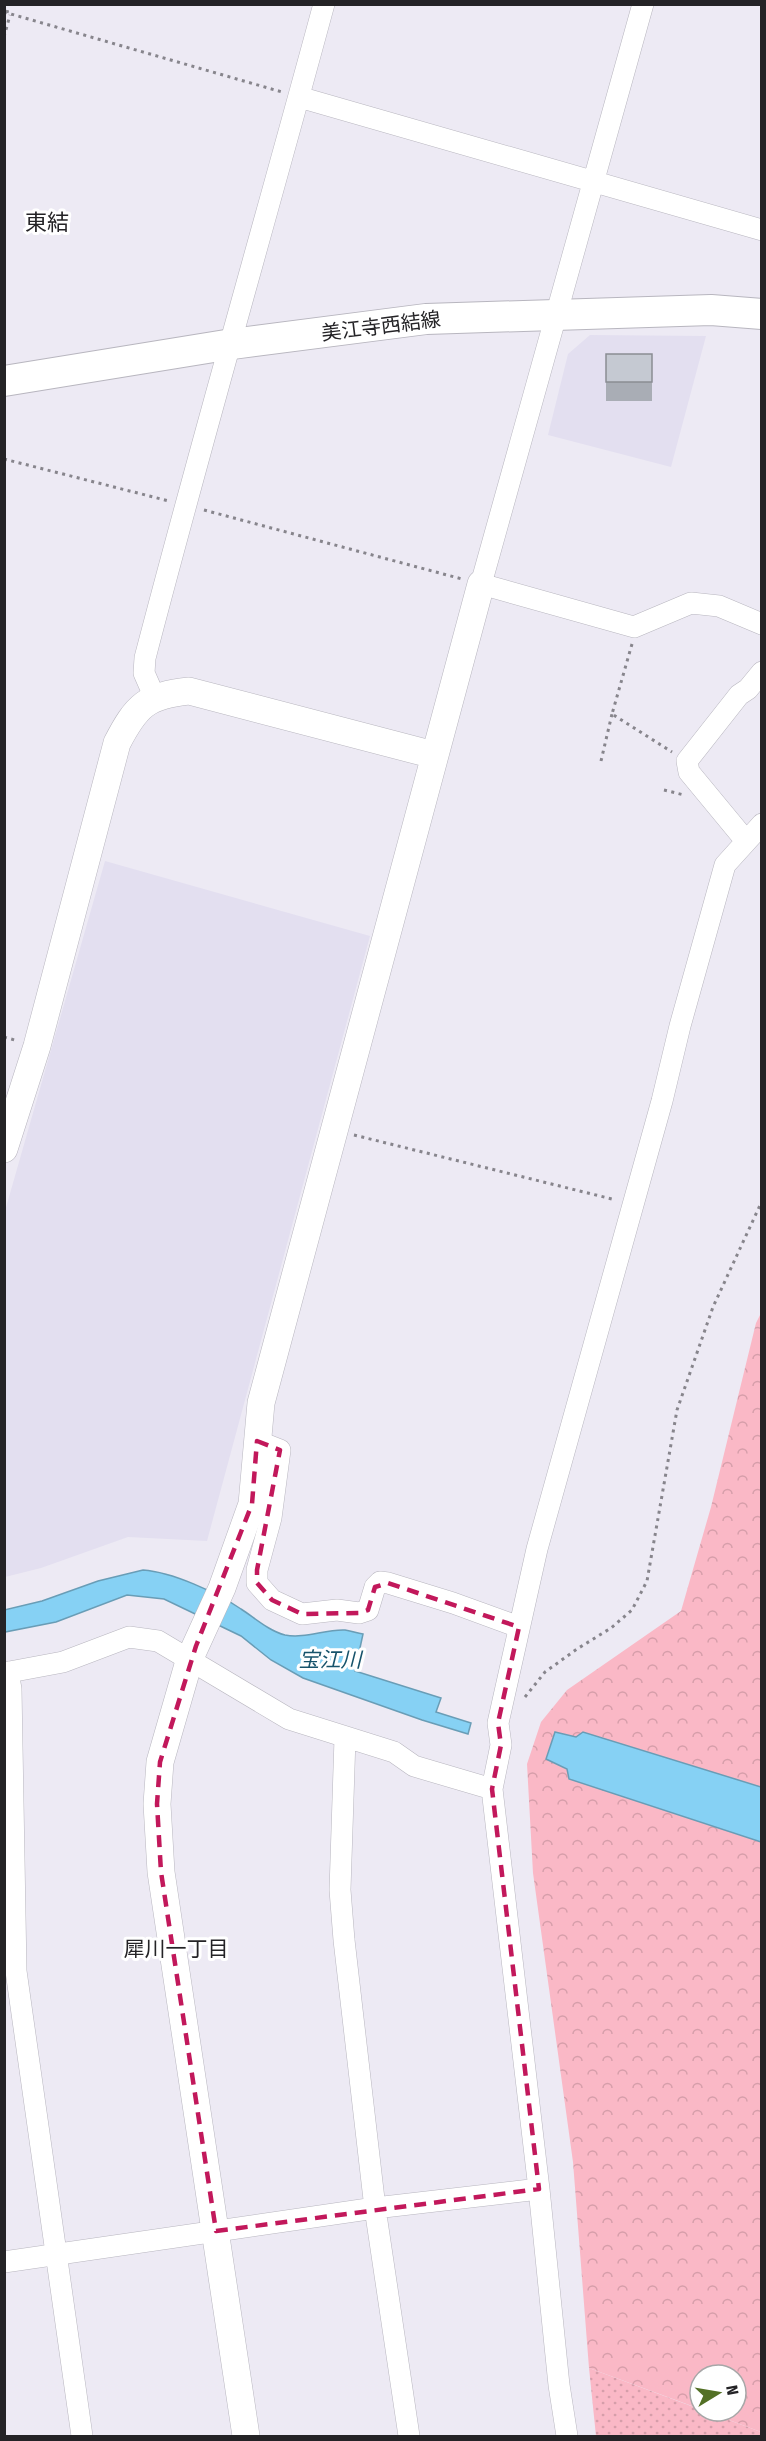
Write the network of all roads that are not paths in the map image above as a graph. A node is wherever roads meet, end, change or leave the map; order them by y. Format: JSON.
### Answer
{"nodes":[{"id":1,"x":324,"y":4,"type":"edge"},
{"id":2,"x":642,"y":4,"type":"edge"},
{"id":3,"x":299,"y":97,"type":"junction"},
{"id":4,"x":594,"y":183,"type":"junction"},
{"id":5,"x":762,"y":230,"type":"edge"},
{"id":6,"x":557,"y":314,"type":"junction"},
{"id":7,"x":762,"y":314,"type":"edge"},
{"id":8,"x":232,"y":344,"type":"junction"},
{"id":9,"x":4,"y":381,"type":"edge"},
{"id":10,"x":481,"y":584,"type":"junction"},
{"id":11,"x":762,"y":624,"type":"edge"},
{"id":12,"x":762,"y":672,"type":"edge"},
{"id":13,"x":155,"y":698,"type":"junction"},
{"id":14,"x":434,"y":755,"type":"junction"},
{"id":15,"x":762,"y":824,"type":"edge"},
{"id":16,"x":746,"y":841,"type":"junction"},
{"id":17,"x":4,"y":1149,"type":"edge"},
{"id":18,"x":257,"y":1441,"type":"junction"},
{"id":19,"x":519,"y":1627,"type":"junction"},
{"id":20,"x":193,"y":1652,"type":"junction"},
{"id":21,"x":6,"y":1672,"type":"edge"},
{"id":22,"x":345,"y":1738,"type":"junction"},
{"id":23,"x":492,"y":1789,"type":"junction"},
{"id":24,"x":540,"y":2189,"type":"junction"},
{"id":25,"x":375,"y":2208,"type":"junction"},
{"id":26,"x":216,"y":2231,"type":"junction"},
{"id":27,"x":56,"y":2254,"type":"junction"},
{"id":28,"x":4,"y":2262,"type":"edge"},
{"id":29,"x":82,"y":2436,"type":"edge"},
{"id":30,"x":246,"y":2436,"type":"edge"},
{"id":31,"x":409,"y":2436,"type":"edge"},
{"id":32,"x":567,"y":2436,"type":"edge"}],
"edges":[{"from":1,"to":3,"type":"street"},
{"from":2,"to":4,"type":"street"},
{"from":3,"to":4,"type":"street"},
{"from":3,"to":8,"type":"street"},
{"from":4,"to":5,"type":"street"},
{"from":4,"to":6,"type":"street"},
{"from":6,"to":7,"type":"main road","name":"美江寺西結線"},
{"from":6,"to":8,"type":"main road","name":"美江寺西結線"},
{"from":6,"to":10,"type":"street"},
{"from":8,"to":9,"type":"main road","name":"美江寺西結線"},
{"from":8,"to":13,"type":"street"},
{"from":10,"to":11,"type":"street"},
{"from":10,"to":14,"type":"street"},
{"from":12,"to":16,"type":"street"},
{"from":13,"to":14,"type":"street"},
{"from":13,"to":17,"type":"street"},
{"from":14,"to":18,"type":"street"},
{"from":15,"to":16,"type":"street"},
{"from":16,"to":19,"type":"street"},
{"from":18,"to":19,"type":"street"},
{"from":18,"to":20,"type":"street"},
{"from":19,"to":23,"type":"street"},
{"from":20,"to":21,"type":"street"},
{"from":20,"to":22,"type":"street"},
{"from":20,"to":26,"type":"street"},
{"from":21,"to":27,"type":"street"},
{"from":22,"to":23,"type":"street"},
{"from":22,"to":25,"type":"street"},
{"from":23,"to":24,"type":"street"},
{"from":24,"to":25,"type":"street"},
{"from":24,"to":32,"type":"street"},
{"from":25,"to":26,"type":"street"},
{"from":25,"to":31,"type":"street"},
{"from":26,"to":27,"type":"street"},
{"from":26,"to":30,"type":"street"},
{"from":27,"to":28,"type":"street"},
{"from":27,"to":29,"type":"street"}]}
